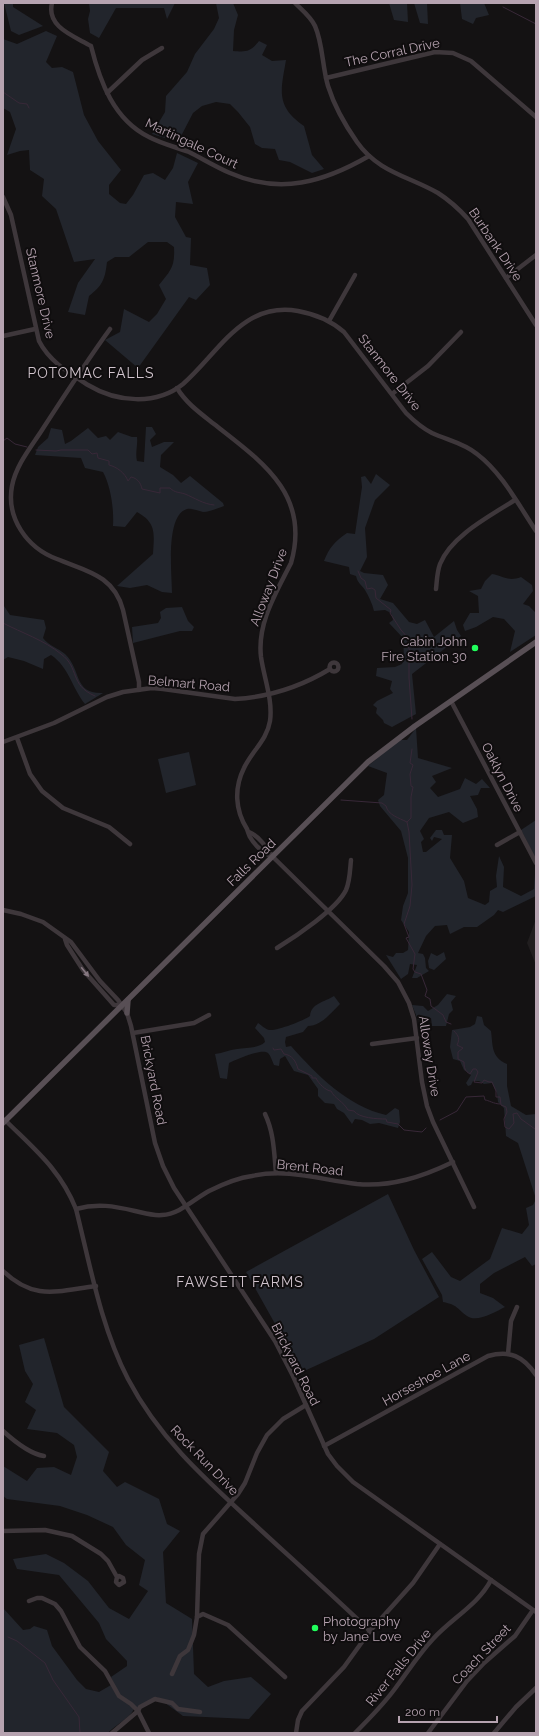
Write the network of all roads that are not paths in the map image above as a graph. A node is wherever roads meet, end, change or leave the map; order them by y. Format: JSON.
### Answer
{"nodes":[{"id":1,"x":52,"y":3,"type":"edge"},
{"id":2,"x":295,"y":3,"type":"edge"},
{"id":3,"x":162,"y":48,"type":"dead end"},
{"id":4,"x":326,"y":78,"type":"junction"},
{"id":5,"x":107,"y":93,"type":"junction"},
{"id":6,"x":536,"y":116,"type":"edge"},
{"id":7,"x":369,"y":156,"type":"junction"},
{"id":8,"x":3,"y":197,"type":"edge"},
{"id":9,"x":536,"y":255,"type":"edge"},
{"id":10,"x":355,"y":275,"type":"dead end"},
{"id":11,"x":506,"y":278,"type":"junction"},
{"id":12,"x":329,"y":321,"type":"junction"},
{"id":13,"x":536,"y":325,"type":"edge"},
{"id":14,"x":35,"y":329,"type":"junction"},
{"id":15,"x":110,"y":329,"type":"dead end"},
{"id":16,"x":461,"y":332,"type":"dead end"},
{"id":17,"x":3,"y":336,"type":"edge"},
{"id":18,"x":76,"y":377,"type":"junction"},
{"id":19,"x":177,"y":388,"type":"junction"},
{"id":20,"x":392,"y":394,"type":"junction"},
{"id":21,"x":515,"y":500,"type":"junction"},
{"id":22,"x":536,"y":531,"type":"edge"},
{"id":23,"x":436,"y":589,"type":"dead end"},
{"id":24,"x":536,"y":642,"type":"edge"},
{"id":25,"x":330,"y":669,"type":"dead end"},
{"id":26,"x":139,"y":690,"type":"junction"},
{"id":27,"x":268,"y":694,"type":"junction"},
{"id":28,"x":451,"y":701,"type":"junction"},
{"id":29,"x":17,"y":738,"type":"junction"},
{"id":30,"x":3,"y":742,"type":"edge"},
{"id":31,"x":520,"y":832,"type":"junction"},
{"id":32,"x":130,"y":844,"type":"dead end"},
{"id":33,"x":497,"y":845,"type":"dead end"},
{"id":34,"x":273,"y":857,"type":"junction"},
{"id":35,"x":351,"y":860,"type":"dead end"},
{"id":36,"x":536,"y":863,"type":"edge"},
{"id":37,"x":3,"y":910,"type":"edge"},
{"id":38,"x":328,"y":911,"type":"junction"},
{"id":39,"x":277,"y":948,"type":"dead end"},
{"id":40,"x":128,"y":999,"type":"junction"},
{"id":41,"x":121,"y":1006,"type":"junction"},
{"id":42,"x":127,"y":1013,"type":"junction"},
{"id":43,"x":209,"y":1015,"type":"dead end"},
{"id":44,"x":133,"y":1033,"type":"junction"},
{"id":45,"x":417,"y":1038,"type":"junction"},
{"id":46,"x":372,"y":1044,"type":"dead end"},
{"id":47,"x":265,"y":1114,"type":"dead end"},
{"id":48,"x":4,"y":1121,"type":"edge"},
{"id":49,"x":452,"y":1162,"type":"junction"},
{"id":50,"x":276,"y":1173,"type":"junction"},
{"id":51,"x":186,"y":1206,"type":"junction"},
{"id":52,"x":474,"y":1207,"type":"dead end"},
{"id":53,"x":76,"y":1209,"type":"junction"},
{"id":54,"x":3,"y":1271,"type":"edge"},
{"id":55,"x":96,"y":1286,"type":"junction"},
{"id":56,"x":517,"y":1307,"type":"dead end"},
{"id":57,"x":508,"y":1354,"type":"junction"},
{"id":58,"x":536,"y":1375,"type":"edge"},
{"id":59,"x":306,"y":1405,"type":"junction"},
{"id":60,"x":3,"y":1431,"type":"edge"},
{"id":61,"x":324,"y":1446,"type":"junction"},
{"id":62,"x":44,"y":1456,"type":"dead end"},
{"id":63,"x":231,"y":1503,"type":"junction"},
{"id":64,"x":3,"y":1531,"type":"edge"},
{"id":65,"x":440,"y":1544,"type":"junction"},
{"id":66,"x":117,"y":1577,"type":"dead end"},
{"id":67,"x":492,"y":1580,"type":"junction"},
{"id":68,"x":29,"y":1601,"type":"dead end"},
{"id":69,"x":535,"y":1611,"type":"edge"},
{"id":70,"x":197,"y":1618,"type":"junction"},
{"id":71,"x":370,"y":1631,"type":"junction"},
{"id":72,"x":172,"y":1674,"type":"dead end"},
{"id":73,"x":285,"y":1677,"type":"dead end"},
{"id":74,"x":536,"y":1688,"type":"edge"},
{"id":75,"x":138,"y":1711,"type":"junction"},
{"id":76,"x":200,"y":1712,"type":"dead end"},
{"id":77,"x":112,"y":1733,"type":"edge"},
{"id":78,"x":149,"y":1733,"type":"edge"},
{"id":79,"x":296,"y":1733,"type":"edge"},
{"id":80,"x":355,"y":1733,"type":"edge"},
{"id":81,"x":428,"y":1733,"type":"edge"},
{"id":82,"x":494,"y":1733,"type":"edge"}],
"edges":[{"from":1,"to":5,"type":"street","name":"Martingale Court"},
{"from":2,"to":4,"type":"street","name":"Burbank Drive"},
{"from":3,"to":5,"type":"street"},
{"from":4,"to":6,"type":"street","name":"The Corral Drive"},
{"from":4,"to":7,"type":"street","name":"Burbank Drive"},
{"from":5,"to":7,"type":"street","name":"Martingale Court"},
{"from":7,"to":11,"type":"street","name":"Burbank Drive"},
{"from":8,"to":14,"type":"street","name":"Stanmore Drive"},
{"from":9,"to":11,"type":"street"},
{"from":10,"to":12,"type":"street"},
{"from":11,"to":13,"type":"street","name":"Burbank Drive"},
{"from":12,"to":19,"type":"street","name":"Stanmore Drive"},
{"from":12,"to":20,"type":"street","name":"Stanmore Drive"},
{"from":14,"to":17,"type":"street"},
{"from":14,"to":18,"type":"street","name":"Stanmore Drive"},
{"from":15,"to":18,"type":"street"},
{"from":16,"to":20,"type":"street"},
{"from":18,"to":19,"type":"street","name":"Stanmore Drive"},
{"from":18,"to":26,"type":"street"},
{"from":19,"to":27,"type":"street","name":"Alloway Drive"},
{"from":20,"to":21,"type":"street","name":"Stanmore Drive"},
{"from":21,"to":22,"type":"street","name":"Stanmore Drive"},
{"from":21,"to":23,"type":"street"},
{"from":24,"to":28,"type":"main road","name":"Falls Road"},
{"from":25,"to":27,"type":"street","name":"Belmart Road"},
{"from":26,"to":27,"type":"street","name":"Belmart Road"},
{"from":26,"to":29,"type":"street","name":"Belmart Road"},
{"from":27,"to":34,"type":"street","name":"Alloway Drive"},
{"from":28,"to":31,"type":"street","name":"Oaklyn Drive"},
{"from":28,"to":34,"type":"main road","name":"Falls Road"},
{"from":29,"to":30,"type":"street","name":"Belmart Road"},
{"from":29,"to":32,"type":"street"},
{"from":31,"to":33,"type":"street"},
{"from":31,"to":36,"type":"street","name":"Oaklyn Drive"},
{"from":34,"to":38,"type":"street","name":"Alloway Drive"},
{"from":34,"to":40,"type":"main road","name":"Falls Road"},
{"from":35,"to":38,"type":"street"},
{"from":37,"to":41,"type":"street","name":"Brickyard Road"},
{"from":38,"to":39,"type":"street"},
{"from":38,"to":45,"type":"street","name":"Alloway Drive"},
{"from":40,"to":41,"type":"main road","name":"Falls Road"},
{"from":40,"to":42,"type":"main road"},
{"from":41,"to":42,"type":"street","name":"Brickyard Road"},
{"from":41,"to":48,"type":"main road","name":"Falls Road"},
{"from":42,"to":44,"type":"street","name":"Brickyard Road"},
{"from":43,"to":44,"type":"street"},
{"from":44,"to":51,"type":"street","name":"Brickyard Road"},
{"from":45,"to":46,"type":"street"},
{"from":45,"to":49,"type":"street","name":"Alloway Drive"},
{"from":47,"to":50,"type":"street"},
{"from":48,"to":53,"type":"street","name":"Rock Run Drive"},
{"from":49,"to":50,"type":"street","name":"Brent Road"},
{"from":49,"to":52,"type":"street","name":"Alloway Drive"},
{"from":50,"to":51,"type":"street","name":"Brent Road"},
{"from":51,"to":53,"type":"street","name":"Brent Road"},
{"from":51,"to":59,"type":"street","name":"Brickyard Road"},
{"from":53,"to":55,"type":"street","name":"Rock Run Drive"},
{"from":54,"to":55,"type":"street"},
{"from":55,"to":63,"type":"street","name":"Rock Run Drive"},
{"from":56,"to":57,"type":"street"},
{"from":57,"to":58,"type":"street","name":"Horseshoe Lane"},
{"from":57,"to":61,"type":"street","name":"Horseshoe Lane"},
{"from":59,"to":61,"type":"street","name":"Brickyard Road"},
{"from":59,"to":63,"type":"street"},
{"from":60,"to":62,"type":"street"},
{"from":61,"to":65,"type":"street","name":"Brickyard Road"},
{"from":63,"to":70,"type":"street"},
{"from":63,"to":71,"type":"street","name":"Rock Run Drive"},
{"from":64,"to":66,"type":"street"},
{"from":65,"to":67,"type":"street","name":"Brickyard Road"},
{"from":65,"to":71,"type":"street"},
{"from":67,"to":69,"type":"street","name":"Brickyard Road"},
{"from":67,"to":80,"type":"street","name":"River Falls Drive"},
{"from":68,"to":75,"type":"street"},
{"from":69,"to":81,"type":"street","name":"Coach Street"},
{"from":70,"to":72,"type":"street"},
{"from":70,"to":73,"type":"street"},
{"from":71,"to":79,"type":"street"},
{"from":74,"to":82,"type":"street"},
{"from":75,"to":76,"type":"street"},
{"from":75,"to":77,"type":"street"},
{"from":75,"to":78,"type":"street"}]}
